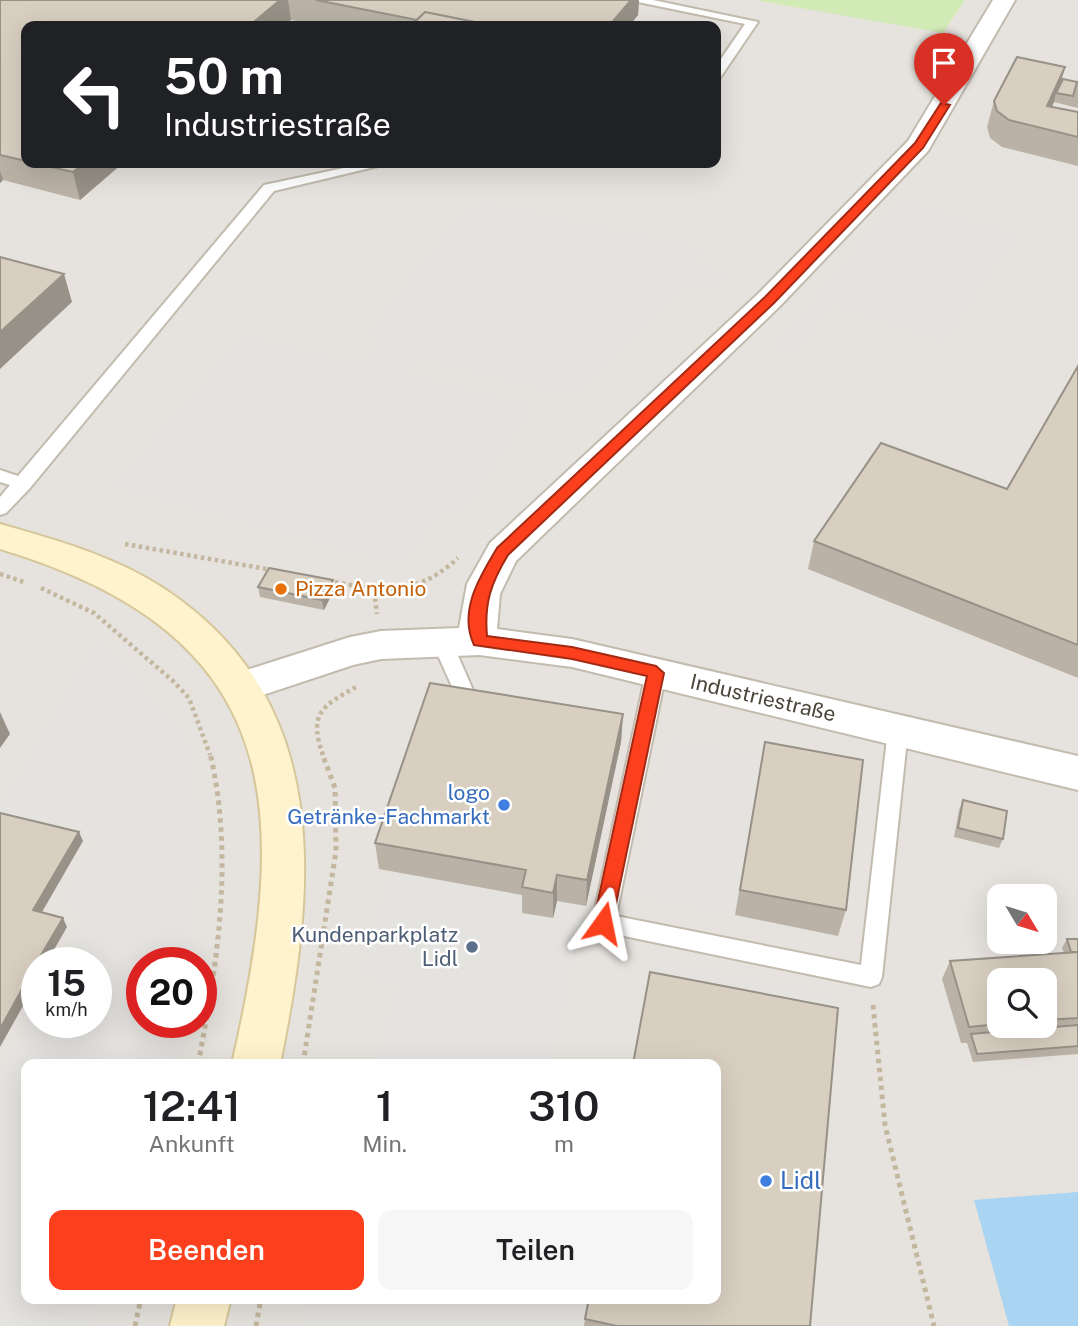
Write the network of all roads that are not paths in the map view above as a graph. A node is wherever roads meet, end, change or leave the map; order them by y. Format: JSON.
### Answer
{"nodes":[{"id":1,"x":634,"y":0,"type":"edge"},
{"id":2,"x":1004,"y":0,"type":"edge"},
{"id":3,"x":721,"y":68,"type":"edge"},
{"id":4,"x":361,"y":168,"type":"edge"},
{"id":5,"x":0,"y":476,"type":"edge"},
{"id":6,"x":24,"y":484,"type":"junction"},
{"id":7,"x":0,"y":509,"type":"edge"},
{"id":8,"x":0,"y":536,"type":"edge"},
{"id":9,"x":460,"y":641,"type":"junction"},
{"id":10,"x":656,"y":673,"type":"junction"},
{"id":11,"x":242,"y":687,"type":"junction"},
{"id":12,"x":496,"y":709,"type":"edge"},
{"id":13,"x":898,"y":730,"type":"junction"},
{"id":14,"x":1078,"y":773,"type":"edge"},
{"id":15,"x":257,"y":1059,"type":"edge"},
{"id":16,"x":202,"y":1304,"type":"edge"},
{"id":17,"x":197,"y":1326,"type":"edge"}],
"edges":[{"from":1,"to":3,"type":"lane"},
{"from":2,"to":9,"type":"street"},
{"from":4,"to":6,"type":"lane"},
{"from":5,"to":6,"type":"lane"},
{"from":6,"to":7,"type":"lane"},
{"from":8,"to":11,"type":"main road"},
{"from":9,"to":10,"type":"street","name":"Industriestraße"},
{"from":9,"to":11,"type":"street","name":"Industriestraße"},
{"from":9,"to":12,"type":"lane"},
{"from":10,"to":13,"type":"street","name":"Industriestraße"},
{"from":10,"to":13,"type":"lane"},
{"from":11,"to":15,"type":"main road"},
{"from":13,"to":14,"type":"street","name":"Industriestraße"},
{"from":16,"to":17,"type":"main road"}]}
